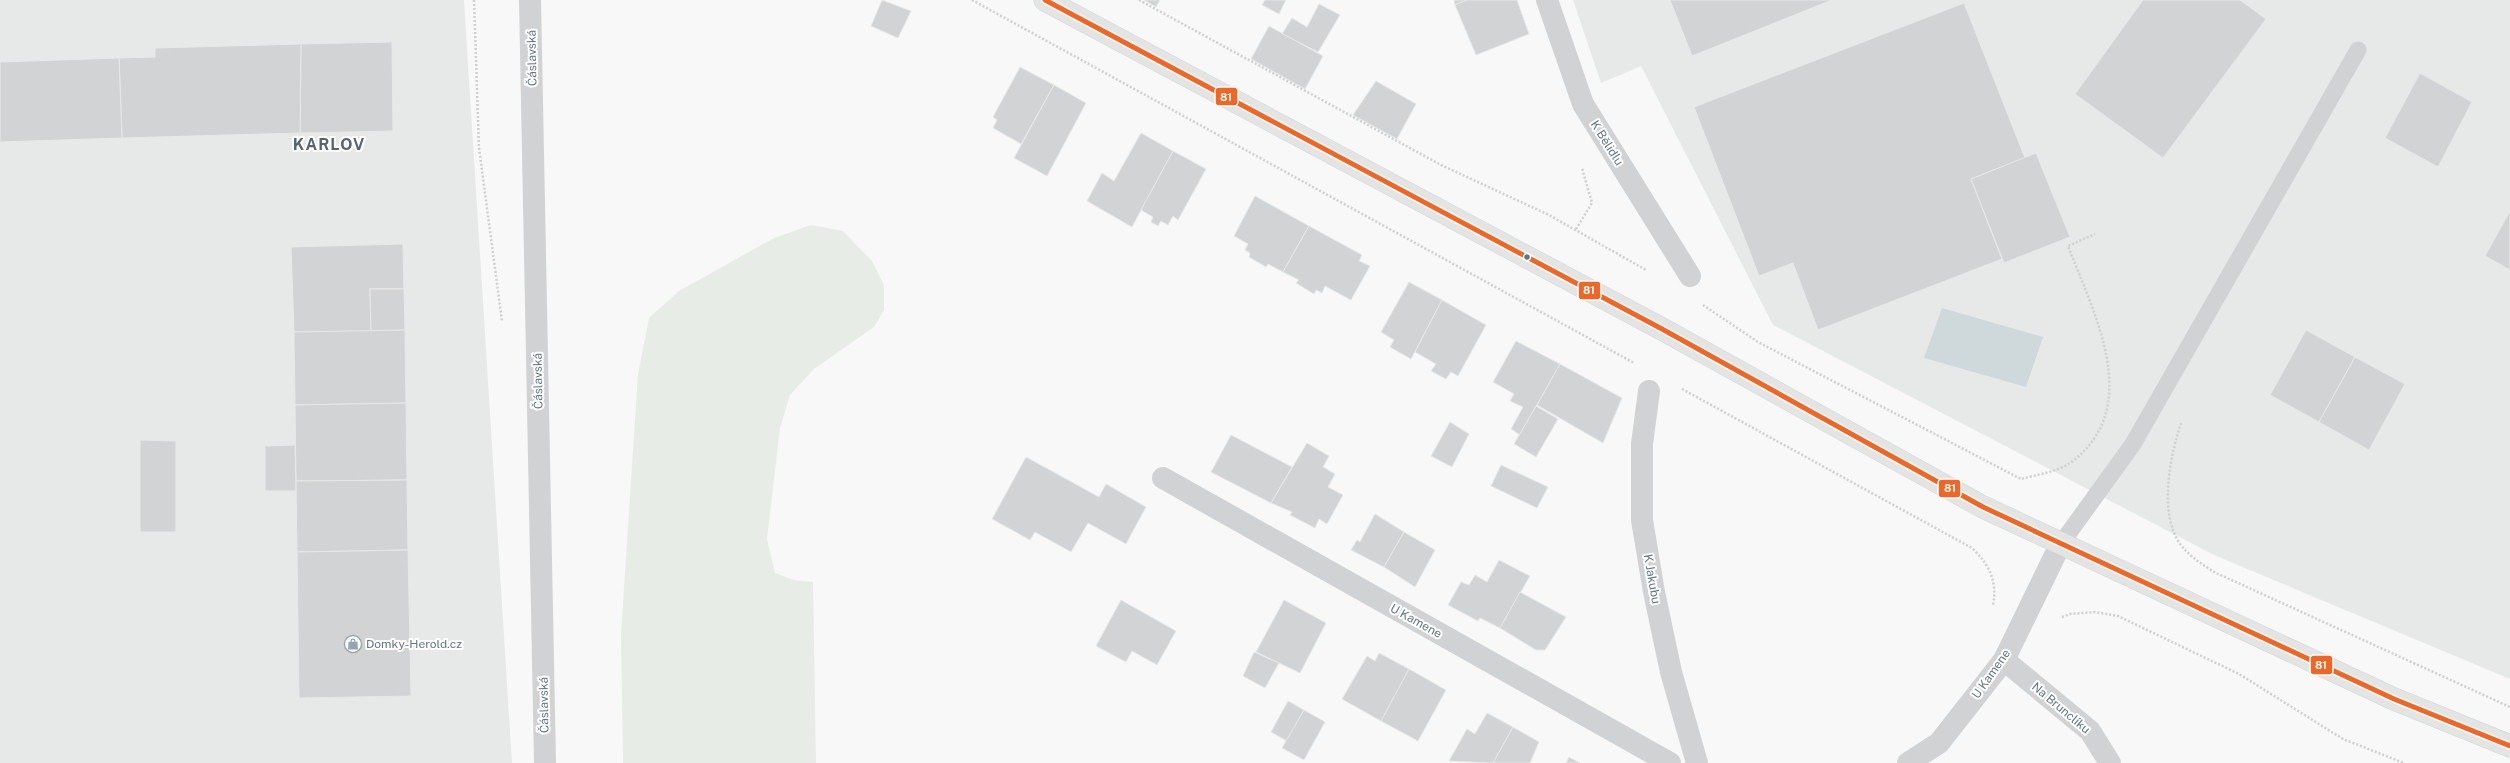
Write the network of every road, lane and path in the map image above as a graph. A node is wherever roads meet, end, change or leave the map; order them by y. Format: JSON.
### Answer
{"nodes":[{"id":1,"x":474,"y":0,"type":"edge"},
{"id":2,"x":530,"y":0,"type":"edge"},
{"id":3,"x":972,"y":0,"type":"edge"},
{"id":4,"x":1045,"y":0,"type":"edge"},
{"id":5,"x":1547,"y":0,"type":"edge"},
{"id":6,"x":2358,"y":50,"type":"dead end"},
{"id":7,"x":1690,"y":276,"type":"dead end"},
{"id":8,"x":503,"y":324,"type":"dead end"},
{"id":9,"x":1638,"y":365,"type":"dead end"},
{"id":10,"x":1680,"y":388,"type":"dead end"},
{"id":11,"x":1649,"y":391,"type":"dead end"},
{"id":12,"x":2184,"y":418,"type":"dead end"},
{"id":13,"x":1162,"y":478,"type":"dead end"},
{"id":14,"x":2060,"y":545,"type":"junction"},
{"id":15,"x":2058,"y":618,"type":"dead end"},
{"id":16,"x":2018,"y":631,"type":"junction"},
{"id":17,"x":2004,"y":660,"type":"junction"},
{"id":18,"x":2510,"y":707,"type":"edge"},
{"id":19,"x":2510,"y":746,"type":"edge"},
{"id":20,"x":545,"y":763,"type":"edge"},
{"id":21,"x":1670,"y":763,"type":"edge"},
{"id":22,"x":1697,"y":763,"type":"edge"},
{"id":23,"x":1908,"y":763,"type":"edge"},
{"id":24,"x":2110,"y":763,"type":"edge"},
{"id":25,"x":2404,"y":763,"type":"edge"}],
"edges":[{"from":1,"to":8,"type":"path"},
{"from":2,"to":20,"type":"street","name":"Čáslavská"},
{"from":3,"to":9,"type":"path"},
{"from":4,"to":14,"type":"main road"},
{"from":5,"to":7,"type":"street","name":"K Bělidlu"},
{"from":6,"to":14,"type":"lane"},
{"from":10,"to":16,"type":"path"},
{"from":11,"to":22,"type":"street","name":"K Jakubu"},
{"from":12,"to":18,"type":"path"},
{"from":13,"to":21,"type":"street","name":"U Kamene"},
{"from":14,"to":16,"type":"street","name":"U Kamene"},
{"from":14,"to":19,"type":"main road"},
{"from":15,"to":25,"type":"path"},
{"from":16,"to":17,"type":"street","name":"U Kamene"},
{"from":17,"to":23,"type":"street","name":"U Kamene"},
{"from":17,"to":24,"type":"street","name":"Na Brunclíku"}]}
